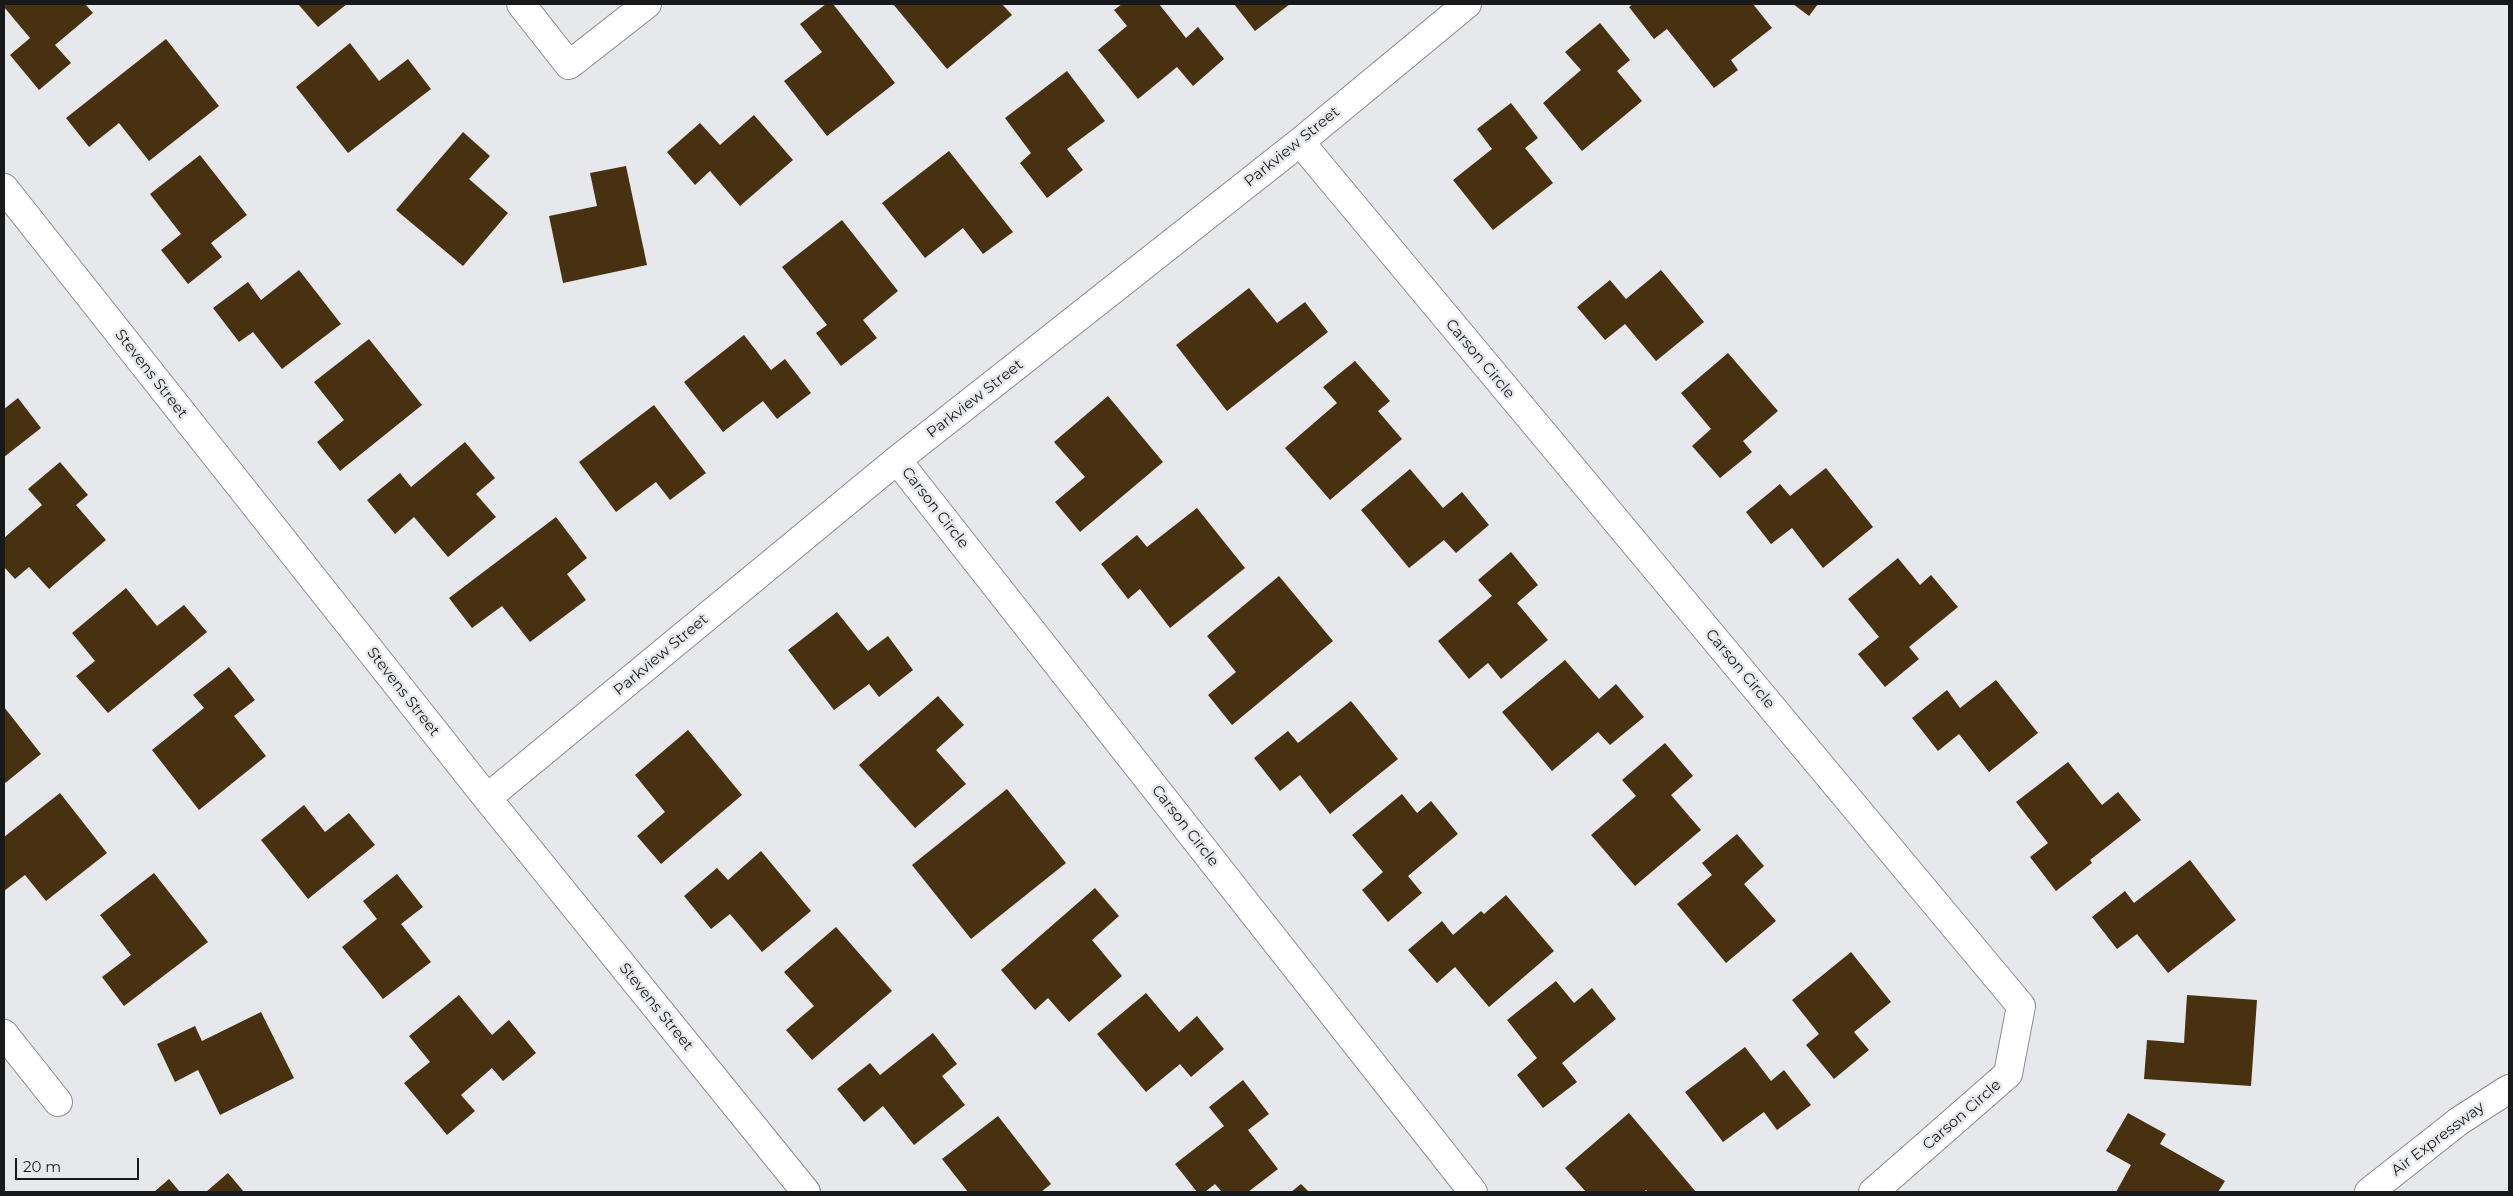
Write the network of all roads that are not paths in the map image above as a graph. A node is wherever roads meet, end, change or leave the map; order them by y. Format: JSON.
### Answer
{"nodes":[{"id":1,"x":521,"y":4,"type":"edge"},
{"id":2,"x":648,"y":4,"type":"edge"},
{"id":3,"x":1467,"y":4,"type":"edge"},
{"id":4,"x":1300,"y":142,"type":"junction"},
{"id":5,"x":4,"y":188,"type":"edge"},
{"id":6,"x":897,"y":460,"type":"junction"},
{"id":7,"x":487,"y":798,"type":"junction"},
{"id":8,"x":4,"y":1034,"type":"edge"},
{"id":9,"x":2509,"y":1088,"type":"edge"},
{"id":10,"x":58,"y":1102,"type":"dead end"},
{"id":11,"x":806,"y":1192,"type":"edge"},
{"id":12,"x":1473,"y":1192,"type":"edge"},
{"id":13,"x":1873,"y":1192,"type":"edge"},
{"id":14,"x":2369,"y":1192,"type":"edge"}],
"edges":[{"from":1,"to":2,"type":"street"},
{"from":3,"to":4,"type":"street","name":"Parkview Street"},
{"from":4,"to":6,"type":"street","name":"Parkview Street"},
{"from":4,"to":13,"type":"street","name":"Carson Circle"},
{"from":5,"to":7,"type":"street","name":"Stevens Street"},
{"from":6,"to":7,"type":"street","name":"Parkview Street"},
{"from":6,"to":12,"type":"street","name":"Carson Circle"},
{"from":7,"to":11,"type":"street","name":"Stevens Street"},
{"from":8,"to":10,"type":"street"},
{"from":9,"to":14,"type":"street","name":"Air Expressway"}]}
